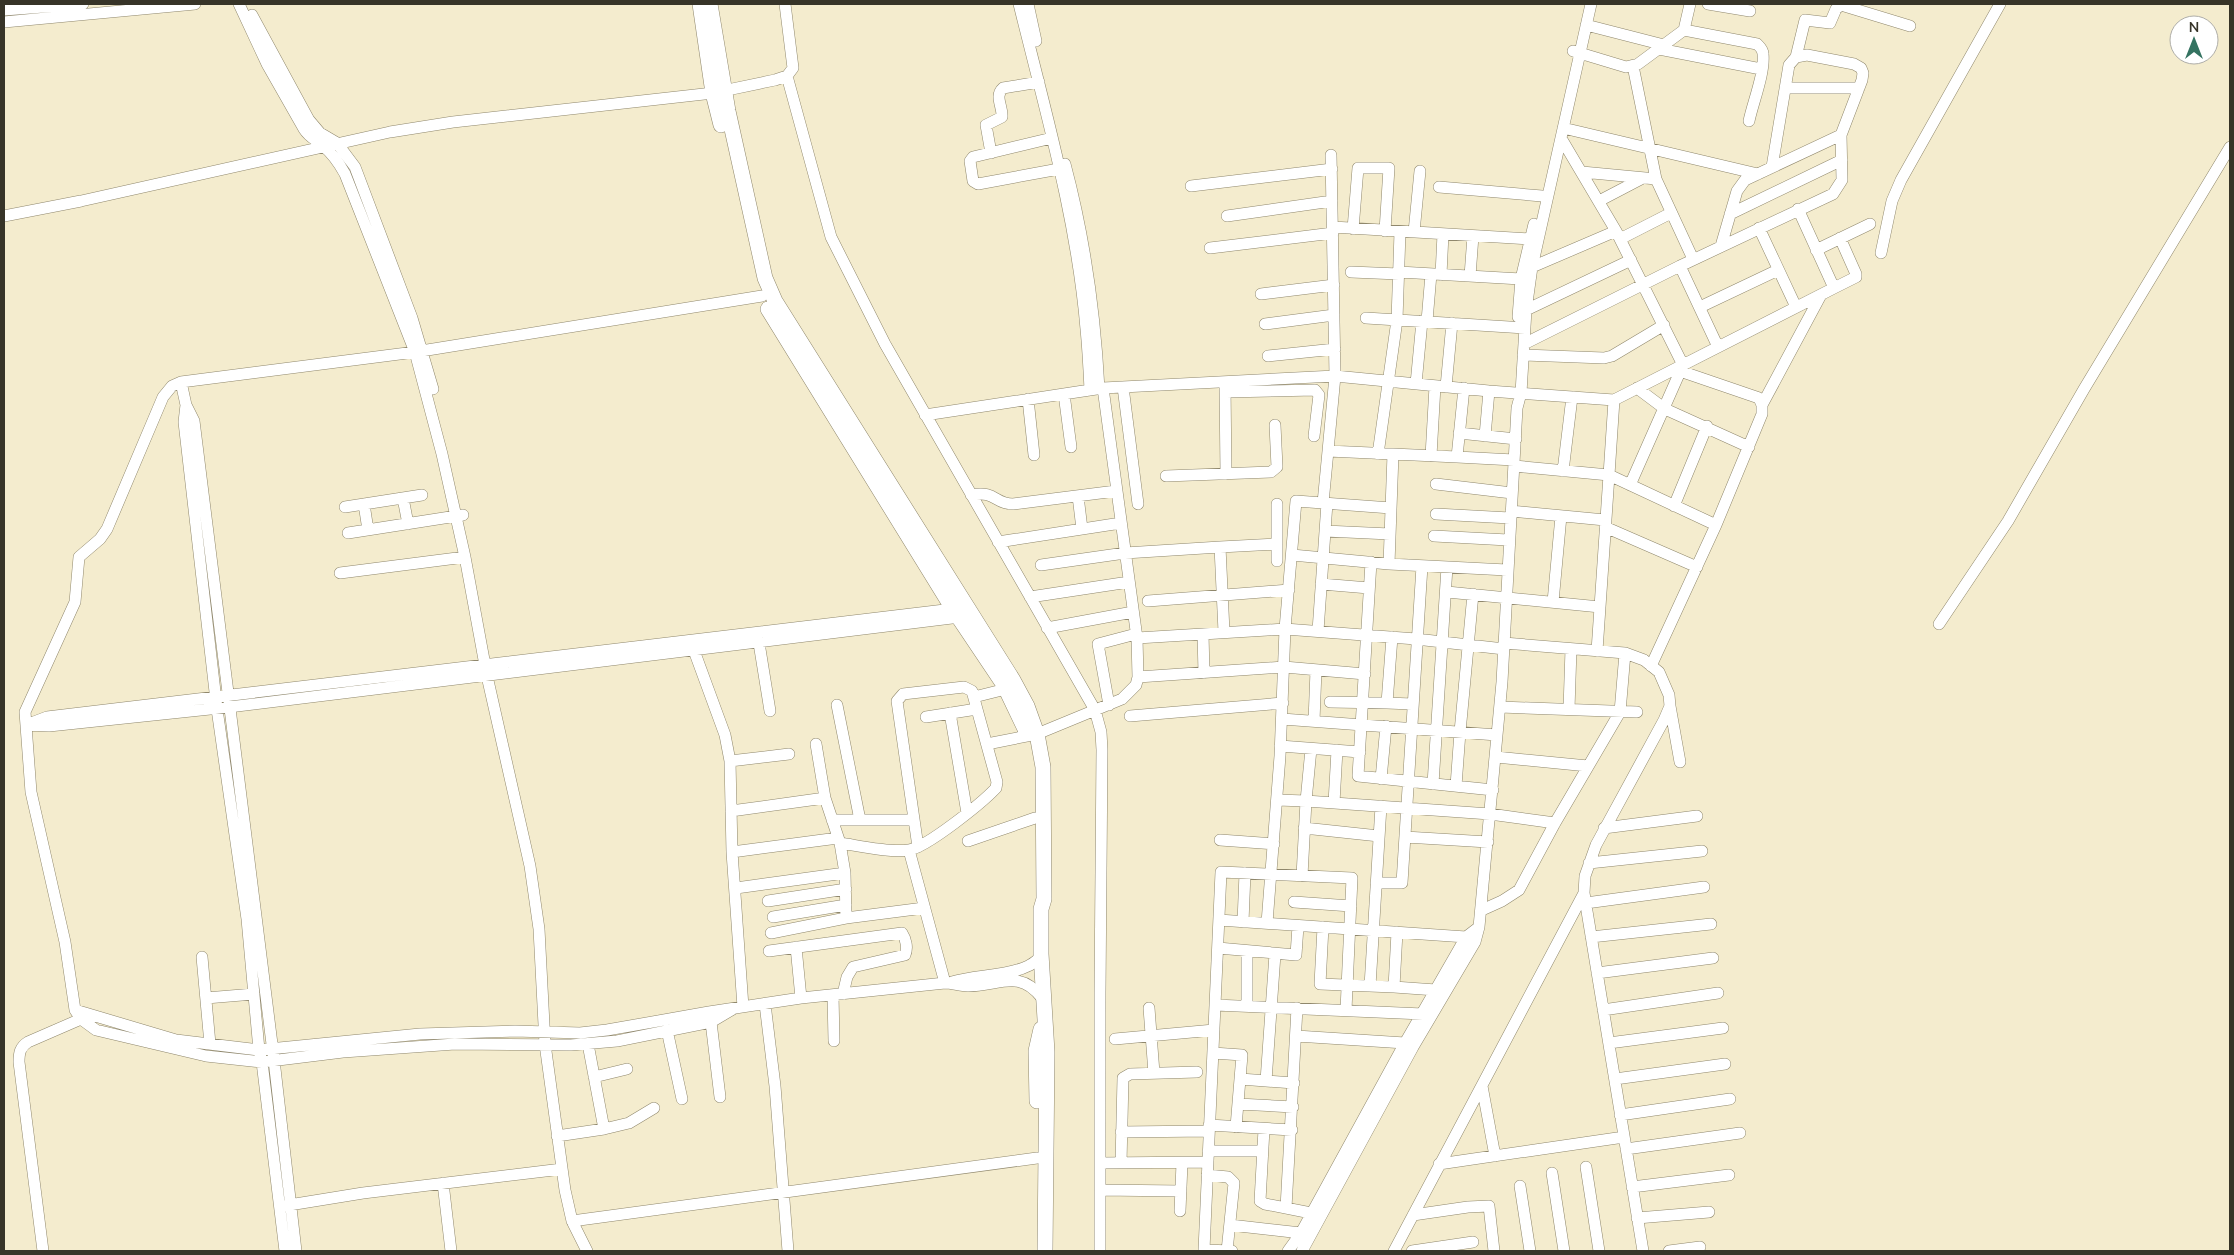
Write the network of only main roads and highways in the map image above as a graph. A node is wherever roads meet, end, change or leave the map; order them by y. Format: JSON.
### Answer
{"nodes":[{"id":1,"x":700,"y":4,"type":"edge"},
{"id":2,"x":710,"y":4,"type":"edge"},
{"id":3,"x":719,"y":92,"type":"junction"},
{"id":4,"x":1032,"y":735,"type":"junction"},
{"id":5,"x":1041,"y":909,"type":"junction"},
{"id":6,"x":1044,"y":1018,"type":"junction"},
{"id":7,"x":1035,"y":1251,"type":"edge"},
{"id":8,"x":1046,"y":1251,"type":"edge"}],
"edges":[{"from":1,"to":3,"type":"main road"},
{"from":2,"to":3,"type":"main road"},
{"from":3,"to":4,"type":"main road"},
{"from":3,"to":4,"type":"main road"},
{"from":4,"to":5,"type":"main road"},
{"from":4,"to":5,"type":"main road"},
{"from":5,"to":6,"type":"main road"},
{"from":6,"to":7,"type":"main road"},
{"from":6,"to":8,"type":"main road"}]}
